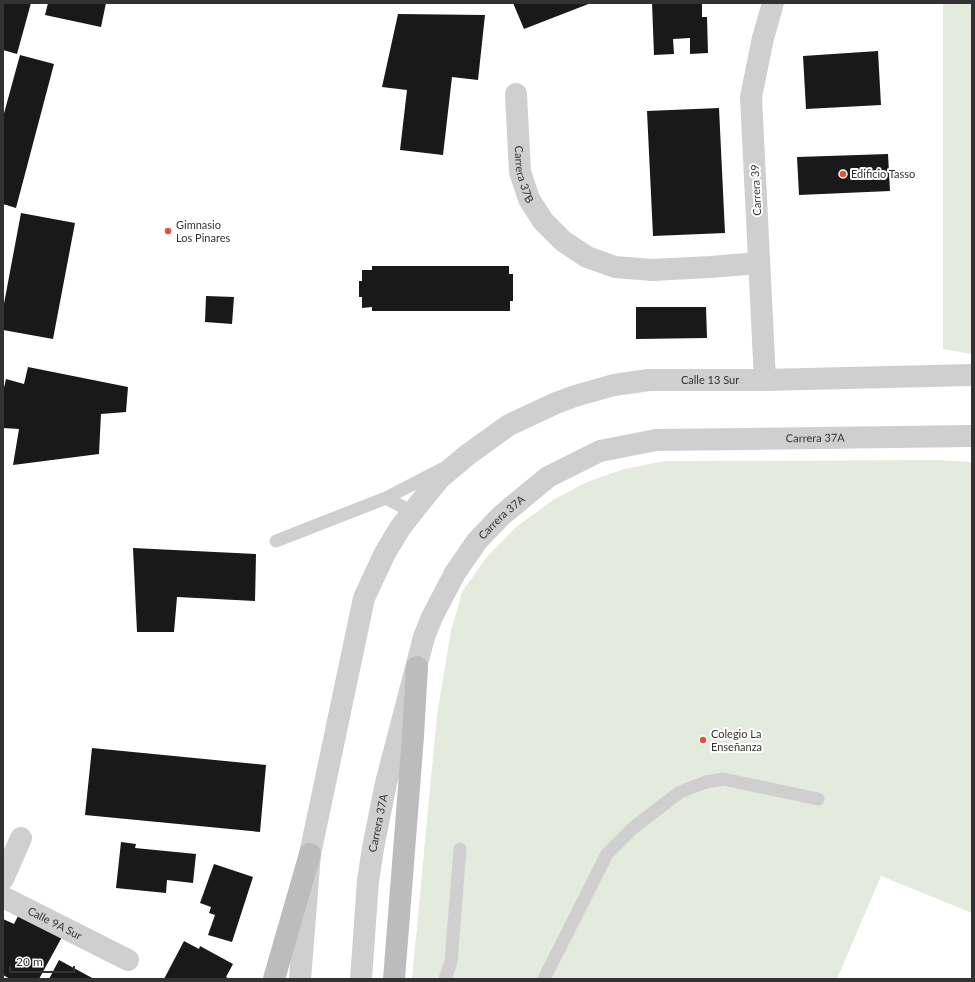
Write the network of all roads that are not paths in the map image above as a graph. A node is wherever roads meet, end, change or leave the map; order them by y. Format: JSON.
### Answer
{"nodes":[{"id":1,"x":773,"y":3,"type":"edge"},
{"id":2,"x":516,"y":94,"type":"dead end"},
{"id":3,"x":759,"y":263,"type":"junction"},
{"id":4,"x":972,"y":375,"type":"edge"},
{"id":5,"x":765,"y":380,"type":"junction"},
{"id":6,"x":972,"y":436,"type":"edge"},
{"id":7,"x":466,"y":456,"type":"junction"},
{"id":8,"x":386,"y":498,"type":"junction"},
{"id":9,"x":412,"y":512,"type":"junction"},
{"id":10,"x":276,"y":541,"type":"dead end"},
{"id":11,"x":416,"y":668,"type":"junction"},
{"id":12,"x":818,"y":799,"type":"dead end"},
{"id":13,"x":21,"y":838,"type":"dead end"},
{"id":14,"x":460,"y":849,"type":"dead end"},
{"id":15,"x":310,"y":854,"type":"junction"},
{"id":16,"x":3,"y":879,"type":"edge"},
{"id":17,"x":3,"y":897,"type":"edge"},
{"id":18,"x":128,"y":960,"type":"dead end"},
{"id":19,"x":274,"y":979,"type":"edge"},
{"id":20,"x":300,"y":979,"type":"edge"},
{"id":21,"x":360,"y":979,"type":"edge"},
{"id":22,"x":394,"y":979,"type":"edge"},
{"id":23,"x":445,"y":979,"type":"edge"},
{"id":24,"x":544,"y":979,"type":"edge"}],
"edges":[{"from":1,"to":3,"type":"street","name":"Carrera 39"},
{"from":2,"to":3,"type":"street","name":"Carrera 37B"},
{"from":3,"to":5,"type":"street","name":"Carrera 39"},
{"from":4,"to":5,"type":"street","name":"Calle 13 Sur"},
{"from":5,"to":7,"type":"street","name":"Calle 13 Sur"},
{"from":6,"to":11,"type":"street","name":"Carrera 37A"},
{"from":7,"to":8,"type":"lane"},
{"from":7,"to":9,"type":"street"},
{"from":8,"to":9,"type":"lane"},
{"from":8,"to":10,"type":"lane"},
{"from":9,"to":15,"type":"street"},
{"from":11,"to":21,"type":"street","name":"Carrera 37A"},
{"from":11,"to":22,"type":"main road"},
{"from":12,"to":24,"type":"lane"},
{"from":13,"to":16,"type":"street"},
{"from":14,"to":23,"type":"lane"},
{"from":15,"to":19,"type":"main road"},
{"from":15,"to":20,"type":"street"},
{"from":17,"to":18,"type":"street","name":"Calle 9A Sur"}]}
